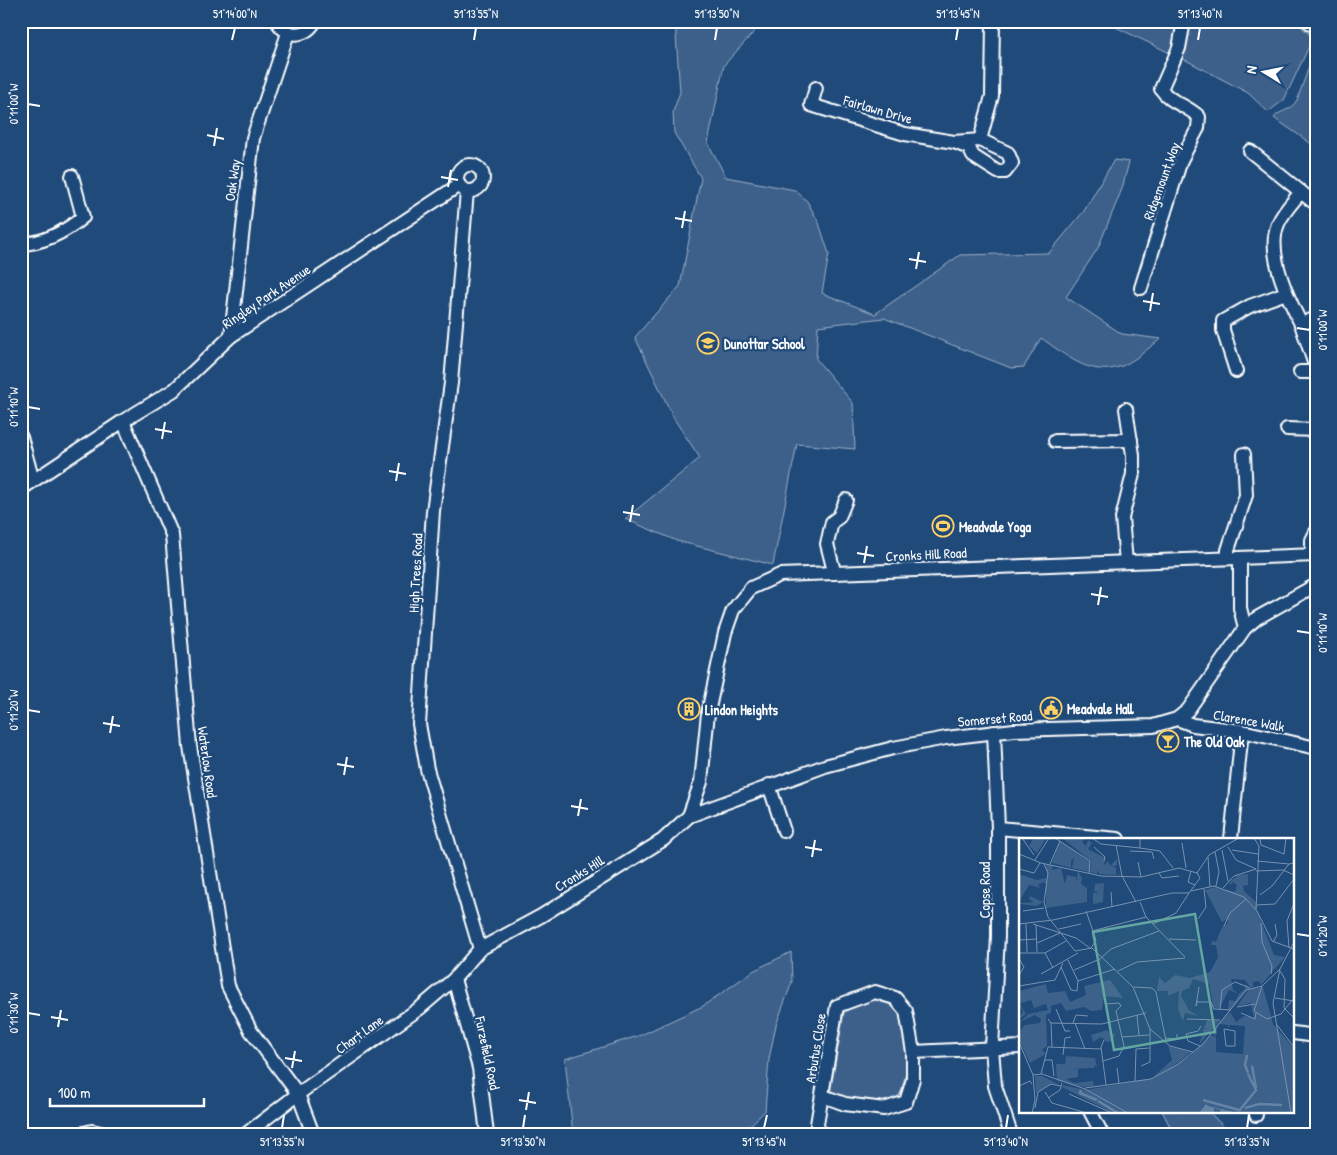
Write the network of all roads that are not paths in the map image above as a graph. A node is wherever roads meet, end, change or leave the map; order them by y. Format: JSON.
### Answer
{"nodes":[{"id":1,"x":277,"y":21,"type":"edge"},
{"id":2,"x":315,"y":21,"type":"edge"},
{"id":3,"x":993,"y":21,"type":"edge"},
{"id":4,"x":1184,"y":21,"type":"edge"},
{"id":5,"x":1308,"y":21,"type":"edge"},
{"id":6,"x":1316,"y":28,"type":"edge"},
{"id":7,"x":288,"y":33,"type":"junction"},
{"id":8,"x":816,"y":88,"type":"dead end"},
{"id":9,"x":980,"y":140,"type":"junction"},
{"id":10,"x":954,"y":142,"type":"junction"},
{"id":11,"x":1250,"y":151,"type":"dead end"},
{"id":12,"x":72,"y":176,"type":"dead end"},
{"id":13,"x":463,"y":188,"type":"joint"},
{"id":14,"x":1300,"y":192,"type":"junction"},
{"id":15,"x":1316,"y":204,"type":"edge"},
{"id":16,"x":21,"y":244,"type":"edge"},
{"id":17,"x":1141,"y":288,"type":"dead end"},
{"id":18,"x":1286,"y":292,"type":"junction"},
{"id":19,"x":1316,"y":318,"type":"edge"},
{"id":20,"x":1301,"y":324,"type":"junction"},
{"id":21,"x":231,"y":336,"type":"junction"},
{"id":22,"x":1316,"y":368,"type":"edge"},
{"id":23,"x":1236,"y":371,"type":"dead end"},
{"id":24,"x":1300,"y":372,"type":"dead end"},
{"id":25,"x":1316,"y":372,"type":"edge"},
{"id":26,"x":1126,"y":409,"type":"dead end"},
{"id":27,"x":123,"y":421,"type":"junction"},
{"id":28,"x":1287,"y":429,"type":"dead end"},
{"id":29,"x":1316,"y":430,"type":"edge"},
{"id":30,"x":21,"y":437,"type":"edge"},
{"id":31,"x":1131,"y":440,"type":"junction"},
{"id":32,"x":1056,"y":441,"type":"dead end"},
{"id":33,"x":1244,"y":454,"type":"dead end"},
{"id":34,"x":34,"y":481,"type":"junction"},
{"id":35,"x":21,"y":489,"type":"edge"},
{"id":36,"x":846,"y":500,"type":"dead end"},
{"id":37,"x":1316,"y":532,"type":"edge"},
{"id":38,"x":1314,"y":555,"type":"edge"},
{"id":39,"x":1234,"y":558,"type":"junction"},
{"id":40,"x":1126,"y":562,"type":"junction"},
{"id":41,"x":834,"y":571,"type":"junction"},
{"id":42,"x":1316,"y":585,"type":"edge"},
{"id":43,"x":1245,"y":628,"type":"junction"},
{"id":44,"x":1177,"y":719,"type":"junction"},
{"id":45,"x":1242,"y":731,"type":"junction"},
{"id":46,"x":994,"y":732,"type":"junction"},
{"id":47,"x":1316,"y":748,"type":"edge"},
{"id":48,"x":769,"y":785,"type":"junction"},
{"id":49,"x":689,"y":816,"type":"junction"},
{"id":50,"x":998,"y":828,"type":"junction"},
{"id":51,"x":784,"y":831,"type":"dead end"},
{"id":52,"x":1107,"y":838,"type":"edge"},
{"id":53,"x":1231,"y":838,"type":"edge"},
{"id":54,"x":480,"y":949,"type":"junction"},
{"id":55,"x":454,"y":979,"type":"junction"},
{"id":56,"x":1294,"y":1033,"type":"edge"},
{"id":57,"x":1316,"y":1036,"type":"edge"},
{"id":58,"x":1019,"y":1047,"type":"edge"},
{"id":59,"x":992,"y":1048,"type":"junction"},
{"id":60,"x":913,"y":1052,"type":"junction"},
{"id":61,"x":298,"y":1094,"type":"junction"},
{"id":62,"x":823,"y":1096,"type":"junction"},
{"id":63,"x":1091,"y":1112,"type":"edge"},
{"id":64,"x":80,"y":1134,"type":"edge"},
{"id":65,"x":105,"y":1134,"type":"edge"},
{"id":66,"x":246,"y":1134,"type":"edge"},
{"id":67,"x":313,"y":1134,"type":"edge"},
{"id":68,"x":487,"y":1134,"type":"edge"},
{"id":69,"x":819,"y":1134,"type":"edge"},
{"id":70,"x":1011,"y":1134,"type":"edge"},
{"id":71,"x":1102,"y":1134,"type":"edge"}],
"edges":[{"from":1,"to":7,"type":"street"},
{"from":2,"to":7,"type":"street"},
{"from":3,"to":9,"type":"street"},
{"from":4,"to":17,"type":"street","name":"Ridgemount Way"},
{"from":5,"to":6,"type":"street"},
{"from":7,"to":21,"type":"street","name":"Oak Way"},
{"from":8,"to":10,"type":"street","name":"Fairlawn Drive"},
{"from":9,"to":10,"type":"street","name":"Fairlawn Drive"},
{"from":9,"to":10,"type":"street","name":"Fairlawn Drive"},
{"from":11,"to":14,"type":"street"},
{"from":12,"to":16,"type":"street"},
{"from":13,"to":21,"type":"street","name":"Ringley Park Avenue"},
{"from":13,"to":54,"type":"street","name":"High Trees Road"},
{"from":14,"to":15,"type":"street"},
{"from":14,"to":18,"type":"street"},
{"from":18,"to":20,"type":"street"},
{"from":18,"to":23,"type":"street"},
{"from":19,"to":20,"type":"street"},
{"from":20,"to":22,"type":"street"},
{"from":21,"to":27,"type":"street","name":"Ringley Park Avenue"},
{"from":24,"to":25,"type":"street"},
{"from":26,"to":31,"type":"street"},
{"from":27,"to":34,"type":"street","name":"Ringley Park Avenue"},
{"from":27,"to":61,"type":"street","name":"Waterlow Road"},
{"from":28,"to":29,"type":"street"},
{"from":30,"to":34,"type":"street"},
{"from":31,"to":32,"type":"street"},
{"from":31,"to":40,"type":"street"},
{"from":33,"to":39,"type":"street"},
{"from":34,"to":35,"type":"street","name":"Ringley Park Avenue"},
{"from":36,"to":41,"type":"street"},
{"from":37,"to":38,"type":"street"},
{"from":38,"to":39,"type":"street","name":"Cronks Hill Road"},
{"from":39,"to":40,"type":"street","name":"Cronks Hill Road"},
{"from":39,"to":43,"type":"street"},
{"from":40,"to":41,"type":"street","name":"Cronks Hill Road"},
{"from":41,"to":49,"type":"street","name":"Cronks Hill Road"},
{"from":42,"to":43,"type":"street","name":"Somerset Road"},
{"from":43,"to":44,"type":"street","name":"Somerset Road"},
{"from":44,"to":45,"type":"street","name":"Clarence Walk"},
{"from":44,"to":46,"type":"street","name":"Somerset Road"},
{"from":45,"to":47,"type":"street","name":"Clarence Walk"},
{"from":45,"to":53,"type":"street"},
{"from":46,"to":48,"type":"street","name":"Somerset Road"},
{"from":46,"to":50,"type":"street","name":"Copse Road"},
{"from":48,"to":49,"type":"street","name":"Somerset Road"},
{"from":48,"to":51,"type":"street"},
{"from":49,"to":54,"type":"street","name":"Cronks Hill"},
{"from":50,"to":52,"type":"street"},
{"from":50,"to":59,"type":"street","name":"Copse Road"},
{"from":54,"to":55,"type":"street","name":"Chart Lane"},
{"from":55,"to":61,"type":"street","name":"Chart Lane"},
{"from":55,"to":68,"type":"street","name":"Furzefield Road"},
{"from":56,"to":57,"type":"street"},
{"from":58,"to":59,"type":"street"},
{"from":59,"to":60,"type":"street"},
{"from":59,"to":70,"type":"street","name":"Copse Road"},
{"from":60,"to":62,"type":"street","name":"Arbutus Close"},
{"from":60,"to":62,"type":"street","name":"Arbutus Close"},
{"from":61,"to":66,"type":"street","name":"Chart Lane"},
{"from":61,"to":67,"type":"street","name":"Waterlow Road"},
{"from":62,"to":69,"type":"street","name":"Arbutus Close"},
{"from":63,"to":71,"type":"street"},
{"from":64,"to":65,"type":"street"}]}
